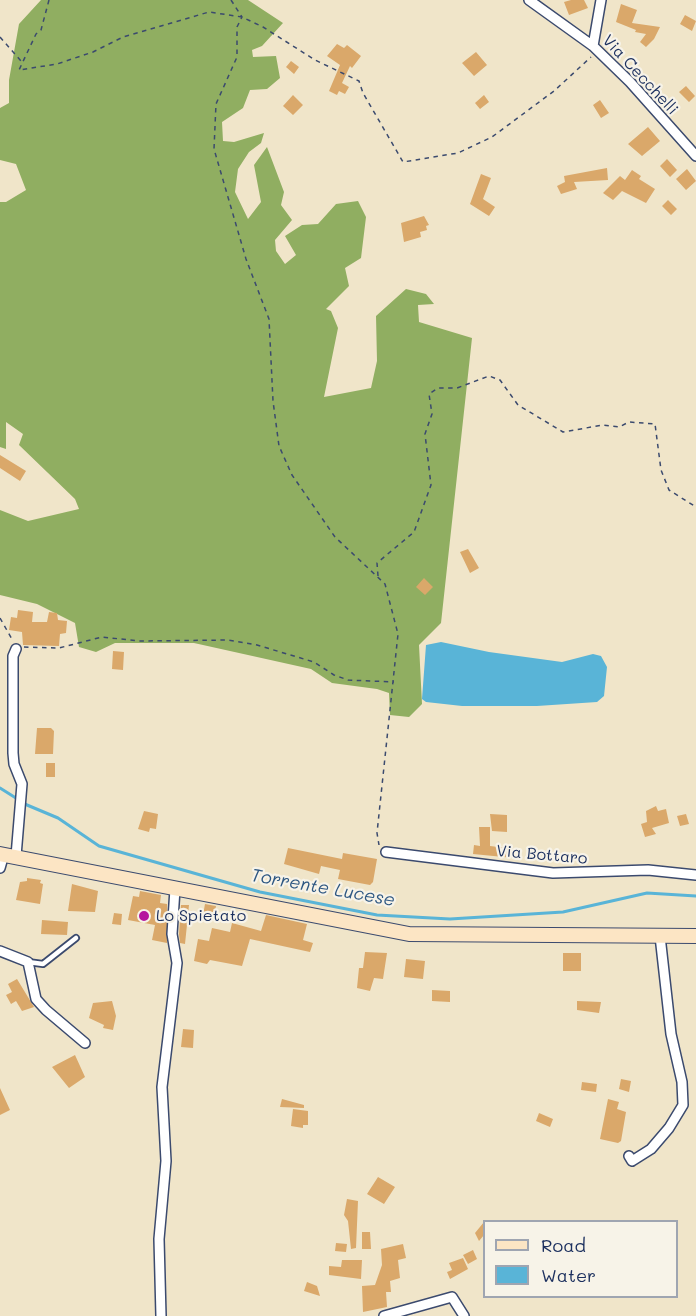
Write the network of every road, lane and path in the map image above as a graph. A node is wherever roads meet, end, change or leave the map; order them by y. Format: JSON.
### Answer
{"nodes":[{"id":1,"x":49,"y":0,"type":"edge"},
{"id":2,"x":231,"y":0,"type":"edge"},
{"id":3,"x":529,"y":0,"type":"edge"},
{"id":4,"x":601,"y":0,"type":"edge"},
{"id":5,"x":242,"y":17,"type":"junction"},
{"id":6,"x":0,"y":37,"type":"edge"},
{"id":7,"x":595,"y":49,"type":"junction"},
{"id":8,"x":22,"y":62,"type":"junction"},
{"id":9,"x":696,"y":156,"type":"edge"},
{"id":10,"x":696,"y":507,"type":"edge"},
{"id":11,"x":378,"y":577,"type":"junction"},
{"id":12,"x":0,"y":618,"type":"edge"},
{"id":13,"x":16,"y":649,"type":"junction"},
{"id":14,"x":394,"y":682,"type":"junction"},
{"id":15,"x":386,"y":852,"type":"joint"},
{"id":16,"x":5,"y":858,"type":"edge"},
{"id":17,"x":696,"y":875,"type":"edge"},
{"id":18,"x":175,"y":889,"type":"junction"},
{"id":19,"x":660,"y":936,"type":"junction"},
{"id":20,"x":696,"y":936,"type":"edge"},
{"id":21,"x":76,"y":938,"type":"dead end"},
{"id":22,"x":0,"y":951,"type":"edge"},
{"id":23,"x":28,"y":962,"type":"junction"},
{"id":24,"x":85,"y":1043,"type":"dead end"},
{"id":25,"x":629,"y":1156,"type":"dead end"},
{"id":26,"x":161,"y":1316,"type":"edge"},
{"id":27,"x":384,"y":1316,"type":"edge"},
{"id":28,"x":464,"y":1316,"type":"edge"}],
"edges":[{"from":1,"to":8,"type":"path"},
{"from":2,"to":5,"type":"path"},
{"from":3,"to":7,"type":"street","name":"Via Cecchelli"},
{"from":4,"to":7,"type":"street"},
{"from":5,"to":7,"type":"path"},
{"from":5,"to":8,"type":"path"},
{"from":5,"to":11,"type":"path"},
{"from":6,"to":8,"type":"path"},
{"from":7,"to":9,"type":"street","name":"Via Cecchelli"},
{"from":10,"to":11,"type":"path"},
{"from":11,"to":14,"type":"path"},
{"from":12,"to":13,"type":"path"},
{"from":13,"to":14,"type":"path"},
{"from":13,"to":16,"type":"street"},
{"from":14,"to":15,"type":"path"},
{"from":15,"to":17,"type":"street","name":"Via Bottaro"},
{"from":16,"to":18,"type":"main road"},
{"from":18,"to":19,"type":"main road"},
{"from":18,"to":26,"type":"street"},
{"from":19,"to":20,"type":"main road"},
{"from":19,"to":25,"type":"street"},
{"from":21,"to":23,"type":"lane"},
{"from":22,"to":23,"type":"street"},
{"from":23,"to":24,"type":"street"},
{"from":27,"to":28,"type":"street"}]}
